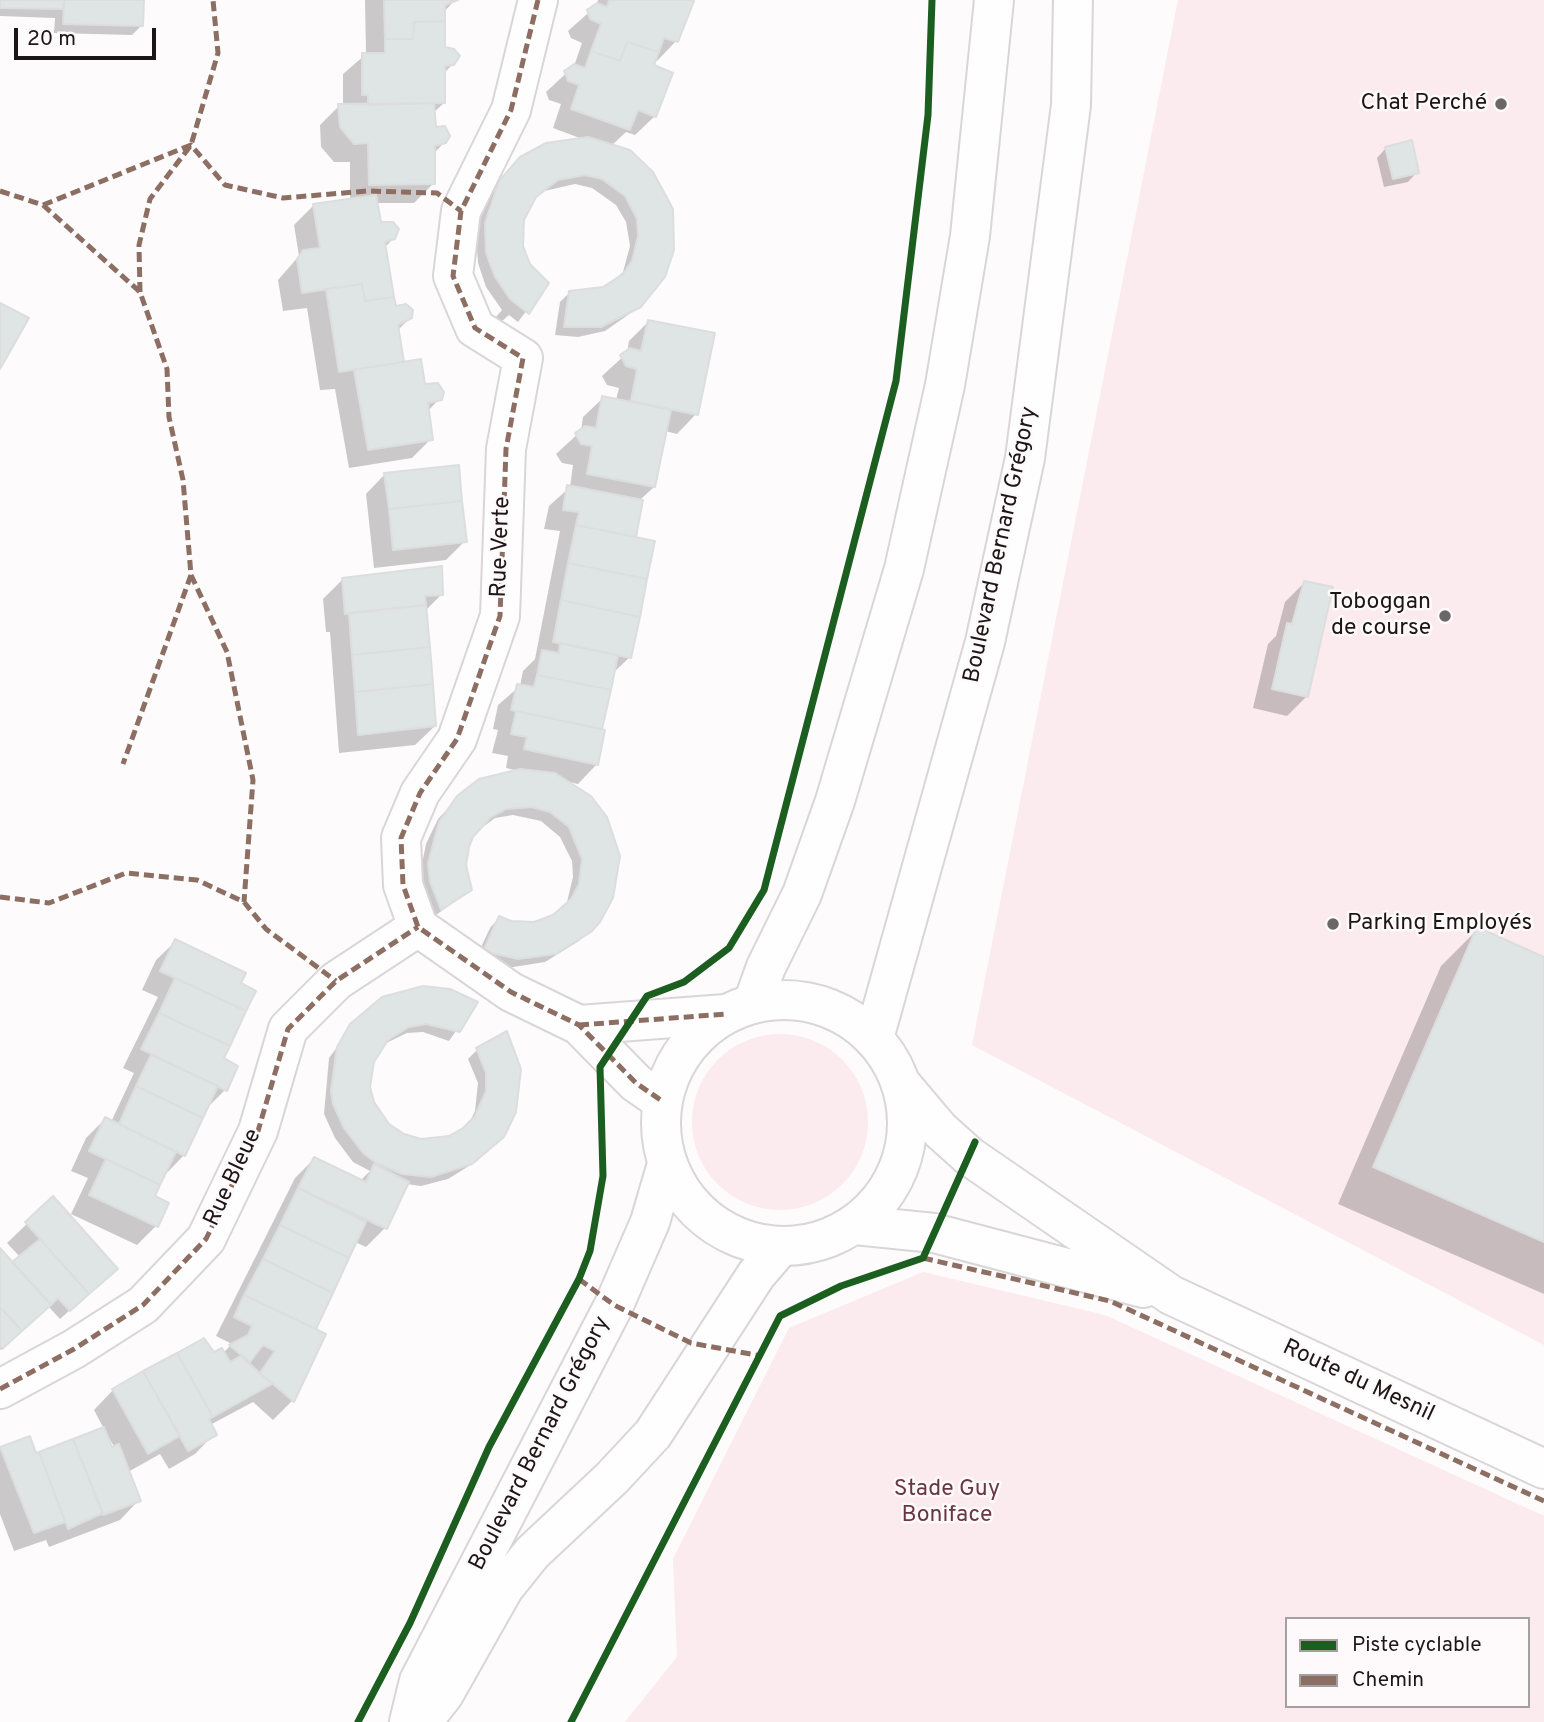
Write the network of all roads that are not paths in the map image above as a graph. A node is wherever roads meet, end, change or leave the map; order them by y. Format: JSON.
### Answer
{"nodes":[{"id":1,"x":538,"y":0,"type":"edge"},
{"id":2,"x":994,"y":0,"type":"edge"},
{"id":3,"x":1073,"y":0,"type":"edge"},
{"id":4,"x":418,"y":928,"type":"junction"},
{"id":5,"x":740,"y":1009,"type":"junction"},
{"id":6,"x":579,"y":1025,"type":"junction"},
{"id":7,"x":874,"y":1038,"type":"junction"},
{"id":8,"x":902,"y":1084,"type":"junction"},
{"id":9,"x":662,"y":1101,"type":"junction"},
{"id":10,"x":667,"y":1164,"type":"junction"},
{"id":11,"x":855,"y":1224,"type":"junction"},
{"id":12,"x":780,"y":1247,"type":"junction"},
{"id":13,"x":1171,"y":1295,"type":"junction"},
{"id":14,"x":0,"y":1389,"type":"edge"},
{"id":15,"x":1544,"y":1469,"type":"edge"},
{"id":16,"x":410,"y":1722,"type":"edge"},
{"id":17,"x":422,"y":1722,"type":"edge"}],
"edges":[{"from":1,"to":4,"type":"street","name":"Rue Verte"},
{"from":2,"to":5,"type":"street"},
{"from":3,"to":7,"type":"street","name":"Boulevard Bernard Grégory"},
{"from":4,"to":6,"type":"street"},
{"from":4,"to":14,"type":"street","name":"Rue Bleue"},
{"from":5,"to":6,"type":"street"},
{"from":5,"to":7,"type":"street"},
{"from":5,"to":9,"type":"street"},
{"from":6,"to":9,"type":"street"},
{"from":7,"to":8,"type":"street"},
{"from":8,"to":11,"type":"street"},
{"from":8,"to":13,"type":"street","name":"Route du Mesnil"},
{"from":9,"to":10,"type":"street"},
{"from":10,"to":12,"type":"street"},
{"from":10,"to":16,"type":"street","name":"Boulevard Bernard Grégory"},
{"from":11,"to":12,"type":"street"},
{"from":11,"to":13,"type":"street","name":"Route du Mesnil"},
{"from":12,"to":17,"type":"street","name":"Boulevard Bernard Grégory"},
{"from":13,"to":15,"type":"street","name":"Route du Mesnil"}]}
